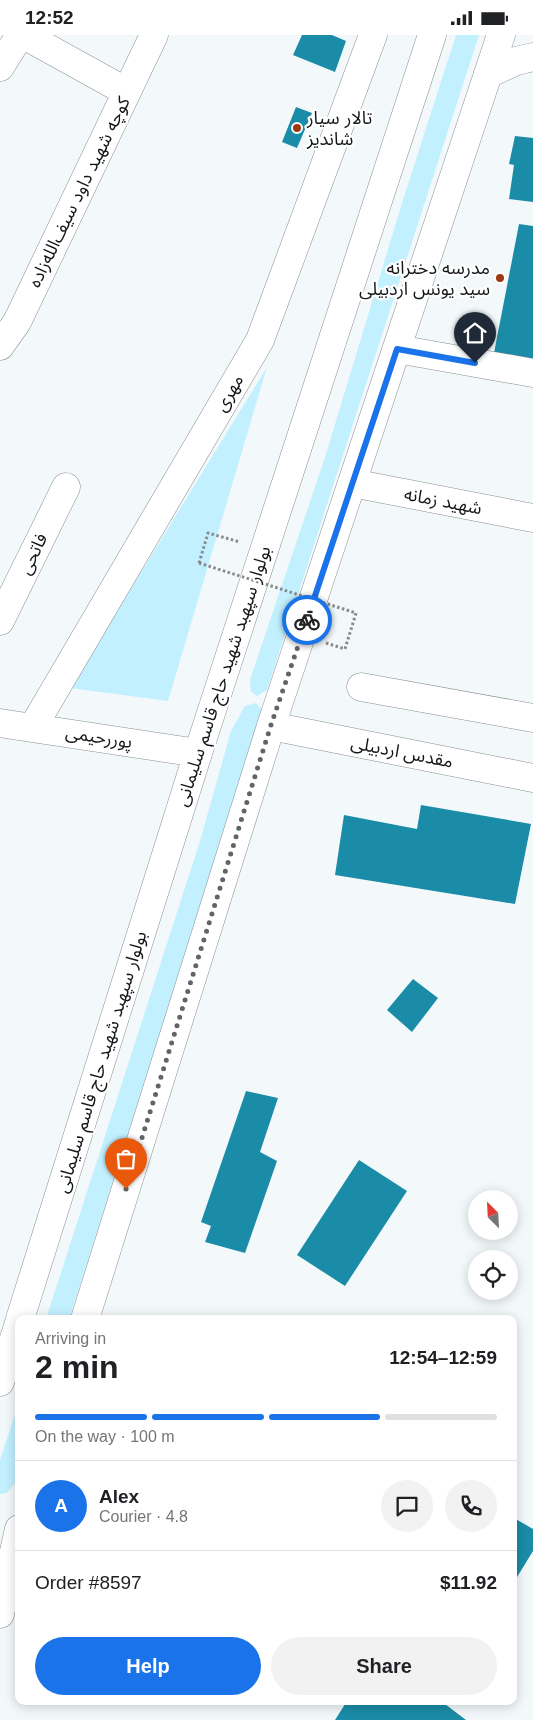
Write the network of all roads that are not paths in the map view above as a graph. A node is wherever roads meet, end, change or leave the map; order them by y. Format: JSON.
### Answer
{"nodes":[{"id":1,"x":20,"y":35,"type":"edge"},
{"id":2,"x":24,"y":35,"type":"edge"},
{"id":3,"x":154,"y":35,"type":"edge"},
{"id":4,"x":373,"y":35,"type":"edge"},
{"id":5,"x":432,"y":35,"type":"edge"},
{"id":6,"x":501,"y":35,"type":"edge"},
{"id":7,"x":533,"y":57,"type":"edge"},
{"id":8,"x":0,"y":67,"type":"edge"},
{"id":9,"x":488,"y":74,"type":"junction"},
{"id":10,"x":127,"y":92,"type":"junction"},
{"id":11,"x":0,"y":346,"type":"edge"},
{"id":12,"x":397,"y":349,"type":"junction"},
{"id":13,"x":533,"y":373,"type":"edge"},
{"id":14,"x":352,"y":483,"type":"junction"},
{"id":15,"x":66,"y":487,"type":"dead end"},
{"id":16,"x":533,"y":518,"type":"edge"},
{"id":17,"x":0,"y":621,"type":"edge"},
{"id":18,"x":361,"y":687,"type":"dead end"},
{"id":19,"x":533,"y":718,"type":"edge"},
{"id":20,"x":0,"y":723,"type":"edge"},
{"id":21,"x":271,"y":725,"type":"junction"},
{"id":22,"x":33,"y":727,"type":"junction"},
{"id":23,"x":198,"y":753,"type":"junction"},
{"id":24,"x":533,"y":778,"type":"edge"},
{"id":25,"x":21,"y":1315,"type":"edge"},
{"id":26,"x":86,"y":1315,"type":"edge"},
{"id":27,"x":15,"y":1335,"type":"edge"},
{"id":28,"x":0,"y":1382,"type":"edge"},
{"id":29,"x":12,"y":1534,"type":"edge"},
{"id":30,"x":0,"y":1614,"type":"edge"}],
"edges":[{"from":1,"to":8,"type":"main road"},
{"from":2,"to":10,"type":"main road"},
{"from":3,"to":10,"type":"main road","name":"کوچه شهید داود سیف‌الله‌زاده"},
{"from":4,"to":22,"type":"main road","name":"مهری"},
{"from":5,"to":23,"type":"main road","name":"بولوار سپهبد شهید حاج قاسم سلیمانی"},
{"from":6,"to":9,"type":"main road"},
{"from":7,"to":9,"type":"main road"},
{"from":9,"to":12,"type":"main road"},
{"from":10,"to":11,"type":"main road","name":"کوچه شهید داود سیف‌الله‌زاده"},
{"from":12,"to":13,"type":"main road"},
{"from":12,"to":14,"type":"main road"},
{"from":14,"to":16,"type":"main road","name":"شهید زمانه"},
{"from":14,"to":21,"type":"main road"},
{"from":15,"to":17,"type":"main road","name":"فاتحی"},
{"from":18,"to":19,"type":"main road"},
{"from":20,"to":22,"type":"main road","name":"پوررحیمی"},
{"from":21,"to":24,"type":"main road","name":"مقدس اردبیلی"},
{"from":21,"to":26,"type":"main road"},
{"from":22,"to":23,"type":"main road","name":"پوررحیمی"},
{"from":23,"to":25,"type":"main road","name":"بولوار سپهبد شهید حاج قاسم سلیمانی"},
{"from":27,"to":28,"type":"main road"},
{"from":29,"to":30,"type":"main road"}]}
